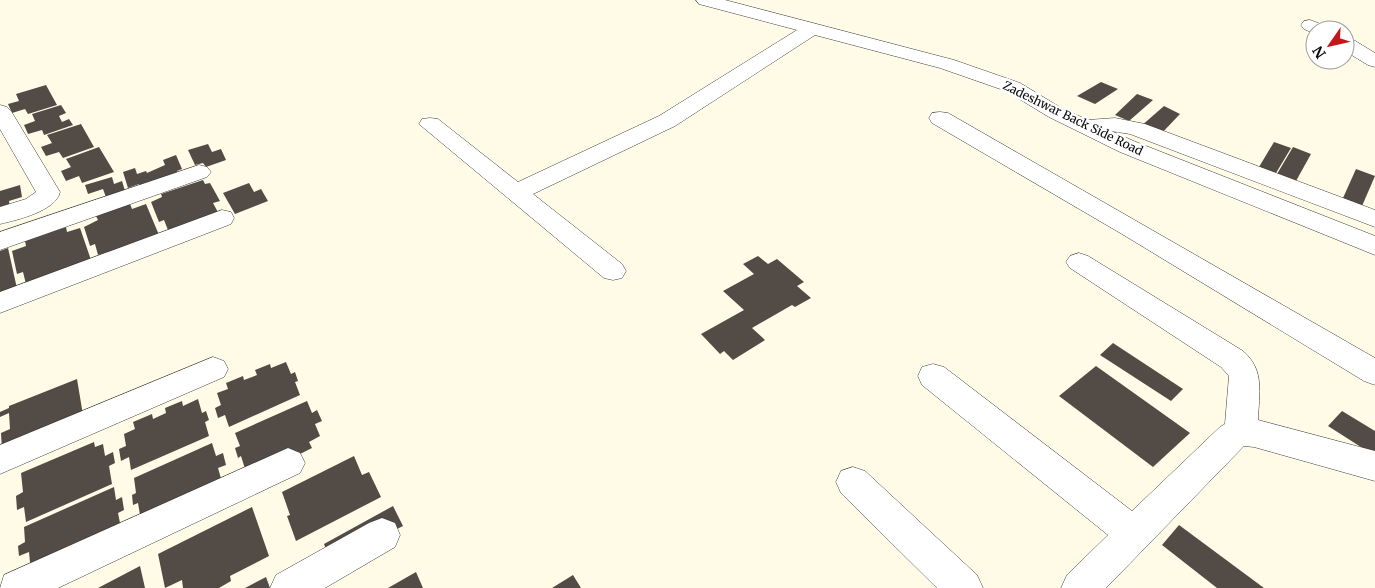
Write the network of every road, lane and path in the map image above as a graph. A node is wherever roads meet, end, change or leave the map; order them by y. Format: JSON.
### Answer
{"nodes":[{"id":1,"x":705,"y":0,"type":"edge"},
{"id":2,"x":811,"y":28,"type":"junction"},
{"id":3,"x":1355,"y":49,"type":"edge"},
{"id":4,"x":1375,"y":61,"type":"edge"},
{"id":5,"x":940,"y":118,"type":"dead end"},
{"id":6,"x":3,"y":121,"type":"edge"},
{"id":7,"x":430,"y":124,"type":"dead end"},
{"id":8,"x":1085,"y":127,"type":"junction"},
{"id":9,"x":199,"y":172,"type":"dead end"},
{"id":10,"x":515,"y":193,"type":"junction"},
{"id":11,"x":0,"y":216,"type":"edge"},
{"id":12,"x":222,"y":218,"type":"dead end"},
{"id":13,"x":1375,"y":219,"type":"edge"},
{"id":14,"x":0,"y":241,"type":"edge"},
{"id":15,"x":1375,"y":246,"type":"edge"},
{"id":16,"x":1079,"y":262,"type":"dead end"},
{"id":17,"x":613,"y":271,"type":"dead end"},
{"id":18,"x":0,"y":303,"type":"edge"},
{"id":19,"x":213,"y":369,"type":"dead end"},
{"id":20,"x":1375,"y":373,"type":"edge"},
{"id":21,"x":933,"y":376,"type":"dead end"},
{"id":22,"x":1241,"y":432,"type":"junction"},
{"id":23,"x":0,"y":460,"type":"edge"},
{"id":24,"x":288,"y":463,"type":"dead end"},
{"id":25,"x":1375,"y":466,"type":"edge"},
{"id":26,"x":853,"y":482,"type":"dead end"},
{"id":27,"x":1134,"y":534,"type":"junction"},
{"id":28,"x":382,"y":535,"type":"dead end"},
{"id":29,"x":17,"y":588,"type":"edge"},
{"id":30,"x":289,"y":588,"type":"edge"},
{"id":31,"x":964,"y":588,"type":"edge"},
{"id":32,"x":1080,"y":588,"type":"edge"}],
"edges":[{"from":1,"to":2,"type":"street","name":"Zadeshwar Back Side Road"},
{"from":2,"to":8,"type":"street","name":"Zadeshwar Back Side Road"},
{"from":2,"to":10,"type":"street"},
{"from":3,"to":4,"type":"street"},
{"from":5,"to":20,"type":"street"},
{"from":6,"to":11,"type":"street"},
{"from":7,"to":10,"type":"street"},
{"from":8,"to":13,"type":"street"},
{"from":8,"to":15,"type":"street","name":"Zadeshwar Back Side Road"},
{"from":9,"to":14,"type":"street"},
{"from":10,"to":17,"type":"street"},
{"from":12,"to":18,"type":"street"},
{"from":16,"to":22,"type":"street"},
{"from":19,"to":23,"type":"street"},
{"from":21,"to":27,"type":"street"},
{"from":22,"to":25,"type":"street"},
{"from":22,"to":27,"type":"street"},
{"from":24,"to":29,"type":"street"},
{"from":26,"to":31,"type":"street"},
{"from":27,"to":32,"type":"street"},
{"from":28,"to":30,"type":"street"}]}
